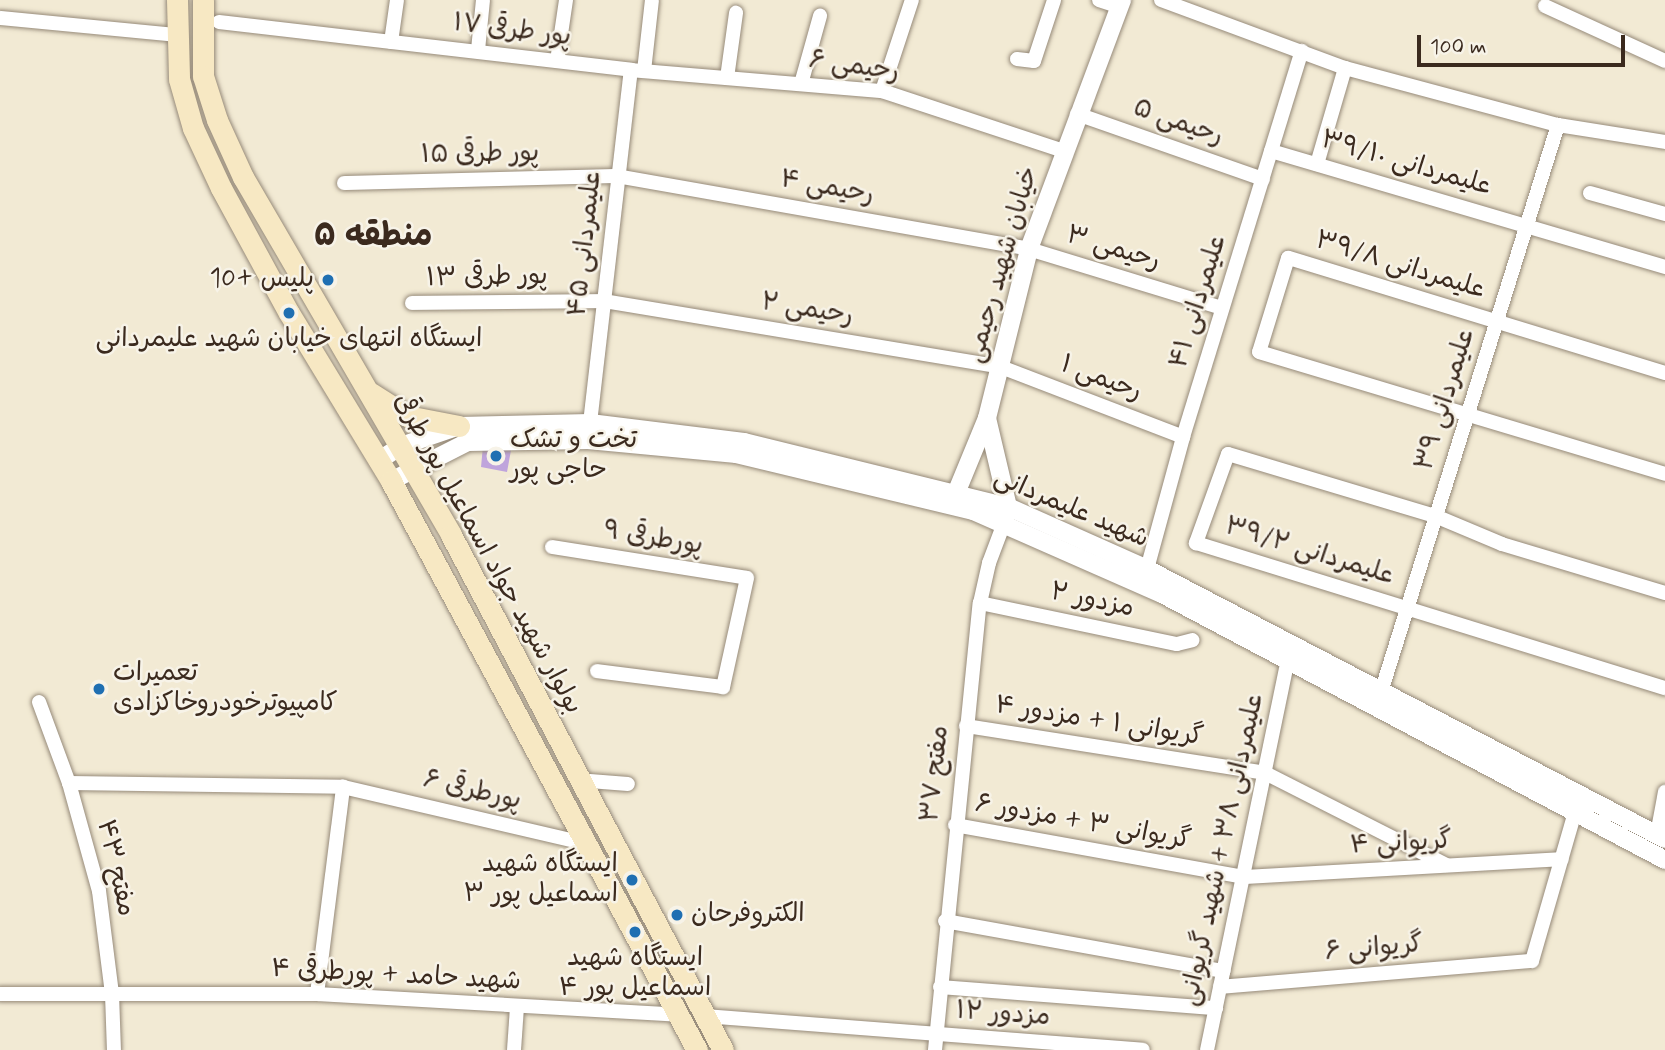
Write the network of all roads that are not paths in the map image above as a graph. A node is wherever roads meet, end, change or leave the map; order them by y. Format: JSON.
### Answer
{"nodes":[{"id":1,"x":177,"y":0,"type":"edge"},
{"id":2,"x":203,"y":0,"type":"edge"},
{"id":3,"x":397,"y":0,"type":"edge"},
{"id":4,"x":483,"y":0,"type":"edge"},
{"id":5,"x":566,"y":0,"type":"edge"},
{"id":6,"x":652,"y":0,"type":"edge"},
{"id":7,"x":912,"y":0,"type":"edge"},
{"id":8,"x":1054,"y":0,"type":"edge"},
{"id":9,"x":1099,"y":0,"type":"edge"},
{"id":10,"x":1161,"y":0,"type":"edge"},
{"id":11,"x":1121,"y":3,"type":"edge"},
{"id":12,"x":1545,"y":6,"type":"dead end"},
{"id":13,"x":736,"y":13,"type":"dead end"},
{"id":14,"x":820,"y":16,"type":"dead end"},
{"id":15,"x":0,"y":18,"type":"edge"},
{"id":16,"x":219,"y":22,"type":"dead end"},
{"id":17,"x":176,"y":35,"type":"junction"},
{"id":18,"x":391,"y":42,"type":"junction"},
{"id":19,"x":478,"y":50,"type":"junction"},
{"id":20,"x":1302,"y":51,"type":"junction"},
{"id":21,"x":1017,"y":59,"type":"dead end"},
{"id":22,"x":557,"y":61,"type":"junction"},
{"id":23,"x":1665,"y":61,"type":"edge"},
{"id":24,"x":1345,"y":68,"type":"junction"},
{"id":25,"x":638,"y":71,"type":"junction"},
{"id":26,"x":727,"y":78,"type":"junction"},
{"id":27,"x":801,"y":84,"type":"junction"},
{"id":28,"x":882,"y":91,"type":"junction"},
{"id":29,"x":1077,"y":114,"type":"junction"},
{"id":30,"x":1558,"y":125,"type":"junction"},
{"id":31,"x":1665,"y":142,"type":"edge"},
{"id":32,"x":1271,"y":150,"type":"junction"},
{"id":33,"x":1063,"y":151,"type":"junction"},
{"id":34,"x":1317,"y":164,"type":"junction"},
{"id":35,"x":617,"y":176,"type":"junction"},
{"id":36,"x":1262,"y":179,"type":"junction"},
{"id":37,"x":344,"y":183,"type":"dead end"},
{"id":38,"x":1590,"y":193,"type":"dead end"},
{"id":39,"x":1665,"y":214,"type":"edge"},
{"id":40,"x":1527,"y":226,"type":"junction"},
{"id":41,"x":1029,"y":249,"type":"junction"},
{"id":42,"x":1665,"y":267,"type":"edge"},
{"id":43,"x":604,"y":301,"type":"junction"},
{"id":44,"x":412,"y":303,"type":"dead end"},
{"id":45,"x":1222,"y":308,"type":"junction"},
{"id":46,"x":1496,"y":322,"type":"junction"},
{"id":47,"x":1001,"y":367,"type":"junction"},
{"id":48,"x":1665,"y":373,"type":"edge"},
{"id":49,"x":365,"y":390,"type":"junction"},
{"id":50,"x":1467,"y":416,"type":"junction"},
{"id":51,"x":987,"y":418,"type":"junction"},
{"id":52,"x":459,"y":426,"type":"junction"},
{"id":53,"x":589,"y":432,"type":"junction"},
{"id":54,"x":1182,"y":437,"type":"junction"},
{"id":55,"x":401,"y":446,"type":"junction"},
{"id":56,"x":378,"y":461,"type":"junction"},
{"id":57,"x":414,"y":468,"type":"junction"},
{"id":58,"x":1665,"y":474,"type":"edge"},
{"id":59,"x":391,"y":481,"type":"junction"},
{"id":60,"x":954,"y":498,"type":"junction"},
{"id":61,"x":1006,"y":515,"type":"junction"},
{"id":62,"x":1435,"y":516,"type":"junction"},
{"id":63,"x":552,"y":547,"type":"dead end"},
{"id":64,"x":1143,"y":577,"type":"junction"},
{"id":65,"x":1665,"y":593,"type":"edge"},
{"id":66,"x":981,"y":603,"type":"junction"},
{"id":67,"x":1406,"y":608,"type":"junction"},
{"id":68,"x":1194,"y":640,"type":"dead end"},
{"id":69,"x":1290,"y":652,"type":"junction"},
{"id":70,"x":597,"y":671,"type":"dead end"},
{"id":71,"x":1665,"y":688,"type":"edge"},
{"id":72,"x":1377,"y":697,"type":"junction"},
{"id":73,"x":39,"y":702,"type":"dead end"},
{"id":74,"x":966,"y":726,"type":"junction"},
{"id":75,"x":1265,"y":773,"type":"junction"},
{"id":76,"x":577,"y":779,"type":"junction"},
{"id":77,"x":69,"y":783,"type":"junction"},
{"id":78,"x":628,"y":784,"type":"dead end"},
{"id":79,"x":343,"y":788,"type":"junction"},
{"id":80,"x":1665,"y":792,"type":"edge"},
{"id":81,"x":1583,"y":795,"type":"junction"},
{"id":82,"x":1575,"y":812,"type":"junction"},
{"id":83,"x":956,"y":825,"type":"junction"},
{"id":84,"x":590,"y":844,"type":"junction"},
{"id":85,"x":1659,"y":846,"type":"edge"},
{"id":86,"x":1562,"y":859,"type":"junction"},
{"id":87,"x":1447,"y":866,"type":"junction"},
{"id":88,"x":1243,"y":877,"type":"junction"},
{"id":89,"x":945,"y":921,"type":"junction"},
{"id":90,"x":1224,"y":971,"type":"junction"},
{"id":91,"x":1220,"y":986,"type":"junction"},
{"id":92,"x":940,"y":987,"type":"junction"},
{"id":93,"x":0,"y":994,"type":"edge"},
{"id":94,"x":112,"y":994,"type":"junction"},
{"id":95,"x":317,"y":994,"type":"junction"},
{"id":96,"x":517,"y":1007,"type":"junction"},
{"id":97,"x":1216,"y":1008,"type":"junction"},
{"id":98,"x":678,"y":1015,"type":"junction"},
{"id":99,"x":705,"y":1016,"type":"junction"},
{"id":100,"x":936,"y":1034,"type":"junction"},
{"id":101,"x":114,"y":1050,"type":"edge"},
{"id":102,"x":514,"y":1050,"type":"edge"},
{"id":103,"x":696,"y":1050,"type":"edge"},
{"id":104,"x":723,"y":1050,"type":"edge"},
{"id":105,"x":935,"y":1050,"type":"edge"},
{"id":106,"x":1143,"y":1050,"type":"edge"},
{"id":107,"x":1207,"y":1050,"type":"edge"}],
"edges":[{"from":1,"to":17,"type":"main road","name":"بولوار شهید جواد اسماعیل پور طرقی"},
{"from":2,"to":49,"type":"main road","name":"بولوار شهید جواد اسماعیل پور طرقی"},
{"from":3,"to":18,"type":"street"},
{"from":4,"to":19,"type":"street"},
{"from":5,"to":22,"type":"street"},
{"from":6,"to":25,"type":"street","name":"علیمردانی ۴۵"},
{"from":7,"to":28,"type":"street"},
{"from":8,"to":21,"type":"street"},
{"from":9,"to":11,"type":"street"},
{"from":10,"to":20,"type":"street"},
{"from":11,"to":29,"type":"street","name":"خیابان شهید رحیمی"},
{"from":12,"to":23,"type":"street"},
{"from":13,"to":26,"type":"street"},
{"from":14,"to":27,"type":"street"},
{"from":15,"to":17,"type":"street"},
{"from":16,"to":18,"type":"street","name":"پور طرقی ۱۷"},
{"from":17,"to":56,"type":"main road","name":"بولوار شهید جواد اسماعیل پور طرقی"},
{"from":18,"to":19,"type":"street","name":"پور طرقی ۱۷"},
{"from":19,"to":22,"type":"street","name":"پور طرقی ۱۷"},
{"from":20,"to":24,"type":"street"},
{"from":20,"to":32,"type":"street","name":"علیمردانی ۴۱"},
{"from":22,"to":25,"type":"street","name":"پور طرقی ۱۷"},
{"from":24,"to":30,"type":"street"},
{"from":24,"to":34,"type":"street"},
{"from":25,"to":26,"type":"street","name":"رحیمی ۶"},
{"from":25,"to":35,"type":"street","name":"علیمردانی ۴۵"},
{"from":26,"to":27,"type":"street","name":"رحیمی ۶"},
{"from":27,"to":28,"type":"street","name":"رحیمی ۶"},
{"from":28,"to":33,"type":"street","name":"رحیمی ۶"},
{"from":29,"to":33,"type":"street","name":"خیابان شهید رحیمی"},
{"from":29,"to":36,"type":"street","name":"رحیمی ۵"},
{"from":30,"to":31,"type":"street"},
{"from":30,"to":40,"type":"street","name":"علیمردانی ۳۹"},
{"from":32,"to":34,"type":"street","name":"علیمردانی ۳۹/۱۰"},
{"from":32,"to":36,"type":"street","name":"علیمردانی ۴۱"},
{"from":33,"to":41,"type":"street","name":"خیابان شهید رحیمی"},
{"from":34,"to":40,"type":"street","name":"علیمردانی ۳۹/۱۰"},
{"from":35,"to":37,"type":"street","name":"پور طرقی ۱۵"},
{"from":35,"to":41,"type":"street","name":"رحیمی ۴"},
{"from":35,"to":43,"type":"street","name":"علیمردانی ۴۵"},
{"from":36,"to":45,"type":"street","name":"علیمردانی ۴۱"},
{"from":38,"to":39,"type":"street"},
{"from":40,"to":42,"type":"street","name":"علیمردانی ۳۹/۱۰"},
{"from":40,"to":46,"type":"street","name":"علیمردانی ۳۹"},
{"from":41,"to":45,"type":"street","name":"رحیمی ۳"},
{"from":41,"to":47,"type":"street","name":"خیابان شهید رحیمی"},
{"from":43,"to":44,"type":"street","name":"پور طرقی ۱۳"},
{"from":43,"to":47,"type":"street","name":"رحیمی ۲"},
{"from":43,"to":53,"type":"street","name":"علیمردانی ۴۵"},
{"from":45,"to":54,"type":"street","name":"علیمردانی ۴۱"},
{"from":46,"to":48,"type":"street","name":"علیمردانی ۳۹/۸"},
{"from":46,"to":50,"type":"street","name":"علیمردانی ۳۹"},
{"from":46,"to":50,"type":"street","name":"علیمردانی ۳۹/۸"},
{"from":47,"to":51,"type":"street","name":"خیابان شهید رحیمی"},
{"from":47,"to":54,"type":"street","name":"رحیمی ۱"},
{"from":49,"to":52,"type":"main road"},
{"from":49,"to":55,"type":"main road","name":"بولوار شهید جواد اسماعیل پور طرقی"},
{"from":50,"to":58,"type":"street"},
{"from":50,"to":62,"type":"street","name":"علیمردانی ۳۹"},
{"from":51,"to":60,"type":"street","name":"خیابان شهید رحیمی"},
{"from":51,"to":61,"type":"street"},
{"from":52,"to":53,"type":"street","name":"شهید علیمردانی"},
{"from":52,"to":55,"type":"street","name":"شهید علیمردانی"},
{"from":53,"to":57,"type":"street","name":"شهید علیمردانی"},
{"from":53,"to":60,"type":"street","name":"شهید علیمردانی"},
{"from":54,"to":64,"type":"street","name":"علیمردانی ۴۱"},
{"from":55,"to":56,"type":"street","name":"شهید علیمردانی"},
{"from":55,"to":57,"type":"main road","name":"بولوار شهید جواد اسماعیل پور طرقی"},
{"from":56,"to":59,"type":"main road","name":"بولوار شهید جواد اسماعیل پور طرقی"},
{"from":57,"to":59,"type":"street","name":"شهید علیمردانی"},
{"from":57,"to":76,"type":"main road","name":"بولوار شهید جواد اسماعیل پور طرقی"},
{"from":59,"to":84,"type":"main road","name":"بولوار شهید جواد اسماعیل پور طرقی"},
{"from":60,"to":61,"type":"street","name":"شهید علیمردانی"},
{"from":61,"to":64,"type":"street","name":"شهید علیمردانی"},
{"from":61,"to":66,"type":"street","name":"مفتح ۳۷"},
{"from":62,"to":65,"type":"street"},
{"from":62,"to":67,"type":"street","name":"علیمردانی ۳۹"},
{"from":62,"to":67,"type":"street","name":"علیمردانی ۳۹/۲"},
{"from":63,"to":70,"type":"street","name":"پورطرقی ۹"},
{"from":64,"to":69,"type":"street","name":"شهید علیمردانی"},
{"from":66,"to":68,"type":"street","name":"مزدور ۲"},
{"from":66,"to":74,"type":"street","name":"مفتح ۳۷"},
{"from":67,"to":71,"type":"street","name":"علیمردانی ۳۹/۲"},
{"from":67,"to":72,"type":"street","name":"علیمردانی ۳۹"},
{"from":69,"to":72,"type":"street","name":"شهید علیمردانی"},
{"from":69,"to":75,"type":"street","name":"علیمردانی ۳۸ + شهید گریوانی"},
{"from":72,"to":81,"type":"street","name":"شهید علیمردانی"},
{"from":72,"to":82,"type":"street","name":"شهید علیمردانی"},
{"from":73,"to":77,"type":"street","name":"مفتح ۴۳"},
{"from":74,"to":75,"type":"street","name":"گریوانی ۱ + مزدور ۴"},
{"from":74,"to":83,"type":"street","name":"مفتح ۳۷"},
{"from":75,"to":87,"type":"street","name":"گریوانی ۱ + مزدور ۴"},
{"from":75,"to":88,"type":"street","name":"علیمردانی ۳۸ + شهید گریوانی"},
{"from":76,"to":78,"type":"street"},
{"from":76,"to":99,"type":"main road","name":"بولوار شهید جواد اسماعیل پور طرقی"},
{"from":77,"to":79,"type":"street","name":"پورطرقی ۶"},
{"from":77,"to":94,"type":"street","name":"مفتح ۴۳"},
{"from":79,"to":84,"type":"street","name":"پورطرقی ۶"},
{"from":79,"to":95,"type":"street"},
{"from":80,"to":85,"type":"street"},
{"from":81,"to":82,"type":"street"},
{"from":81,"to":85,"type":"street","name":"شهید علیمردانی"},
{"from":82,"to":85,"type":"street","name":"شهید علیمردانی"},
{"from":82,"to":86,"type":"street"},
{"from":83,"to":88,"type":"street","name":"گریوانی ۳ + مزدور ۶"},
{"from":83,"to":89,"type":"street","name":"مفتح ۳۷"},
{"from":84,"to":98,"type":"main road","name":"بولوار شهید جواد اسماعیل پور طرقی"},
{"from":86,"to":87,"type":"street","name":"گریوانی ۴"},
{"from":86,"to":91,"type":"street","name":"گریوانی ۶"},
{"from":87,"to":88,"type":"street","name":"گریوانی ۴"},
{"from":88,"to":90,"type":"street","name":"علیمردانی ۳۸ + شهید گریوانی"},
{"from":89,"to":90,"type":"street"},
{"from":89,"to":92,"type":"street","name":"مفتح ۳۷"},
{"from":90,"to":91,"type":"street","name":"علیمردانی ۳۸ + شهید گریوانی"},
{"from":91,"to":97,"type":"street","name":"علیمردانی ۳۸ + شهید گریوانی"},
{"from":92,"to":97,"type":"street"},
{"from":92,"to":100,"type":"street","name":"مفتح ۳۷"},
{"from":93,"to":94,"type":"street","name":"شهید حامد + پورطرقی ۴"},
{"from":94,"to":95,"type":"street","name":"شهید حامد + پورطرقی ۴"},
{"from":94,"to":101,"type":"street","name":"مفتح ۴۳"},
{"from":95,"to":96,"type":"street","name":"شهید حامد + پورطرقی ۴"},
{"from":96,"to":98,"type":"street","name":"شهید حامد + پورطرقی ۴"},
{"from":96,"to":102,"type":"street"},
{"from":97,"to":107,"type":"street","name":"علیمردانی ۳۸ + شهید گریوانی"},
{"from":98,"to":103,"type":"main road","name":"بولوار شهید جواد اسماعیل پور طرقی"},
{"from":99,"to":100,"type":"street","name":"مزدور ۱۲"},
{"from":99,"to":104,"type":"main road","name":"بولوار شهید جواد اسماعیل پور طرقی"},
{"from":100,"to":105,"type":"street","name":"مفتح ۳۷"},
{"from":100,"to":106,"type":"street","name":"مزدور ۱۲"}]}
